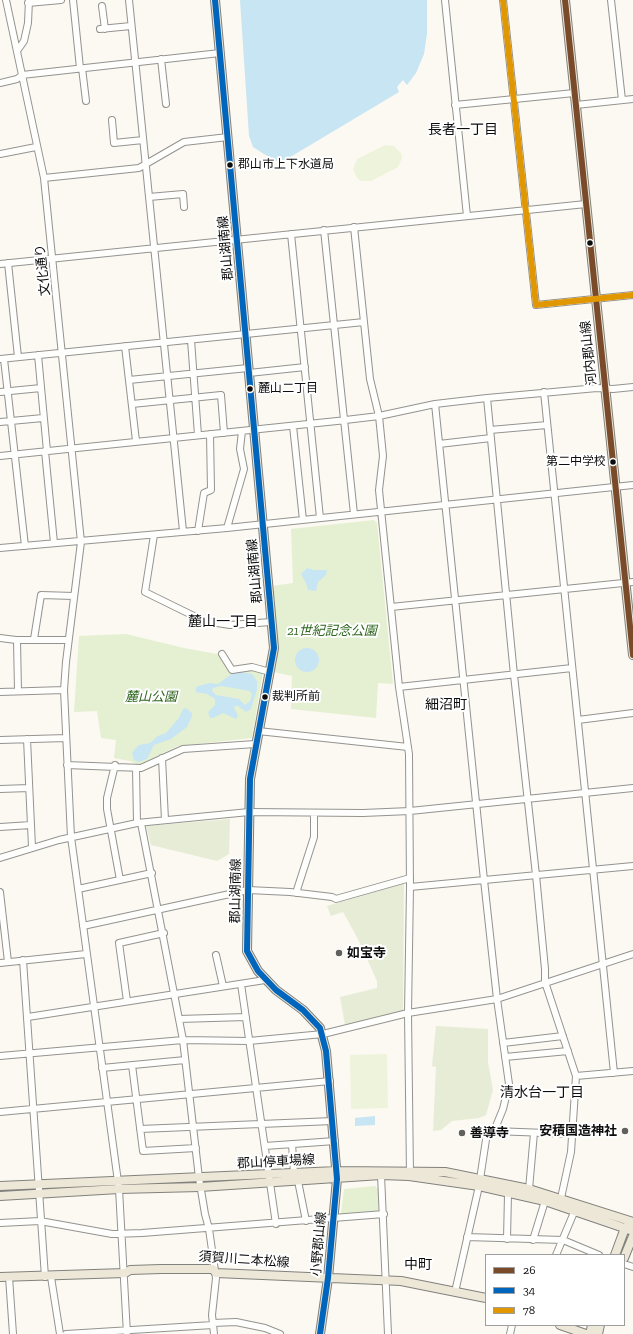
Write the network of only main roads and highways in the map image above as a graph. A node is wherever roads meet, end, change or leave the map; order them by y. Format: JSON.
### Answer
{"nodes":[{"id":1,"x":215,"y":0,"type":"edge"},
{"id":2,"x":565,"y":0,"type":"edge"},
{"id":3,"x":629,"y":582,"type":"edge"},
{"id":4,"x":632,"y":637,"type":"edge"},
{"id":5,"x":633,"y":655,"type":"edge"},
{"id":6,"x":410,"y":1173,"type":"junction"},
{"id":7,"x":337,"y":1175,"type":"junction"},
{"id":8,"x":269,"y":1179,"type":"junction"},
{"id":9,"x":479,"y":1182,"type":"junction"},
{"id":10,"x":119,"y":1185,"type":"junction"},
{"id":11,"x":0,"y":1186,"type":"edge"},
{"id":12,"x":0,"y":1196,"type":"edge"},
{"id":13,"x":633,"y":1222,"type":"edge"},
{"id":14,"x":629,"y":1229,"type":"edge"},
{"id":15,"x":633,"y":1236,"type":"edge"},
{"id":16,"x":616,"y":1254,"type":"edge"},
{"id":17,"x":625,"y":1256,"type":"edge"},
{"id":18,"x":4,"y":1277,"type":"edge"},
{"id":19,"x":328,"y":1278,"type":"junction"},
{"id":20,"x":485,"y":1298,"type":"edge"},
{"id":21,"x":563,"y":1326,"type":"edge"},
{"id":22,"x":320,"y":1334,"type":"edge"},
{"id":23,"x":586,"y":1334,"type":"edge"}],
"edges":[{"from":1,"to":7,"type":"main road","name":"郡山湖南線"},
{"from":2,"to":3,"type":"main road","name":"河内郡山線"},
{"from":3,"to":4,"type":"main road","name":"河内郡山線"},
{"from":4,"to":5,"type":"main road","name":"河内郡山線"},
{"from":6,"to":7,"type":"main road","name":"郡山停車場線"},
{"from":6,"to":7,"type":"main road","name":"郡山停車場線"},
{"from":6,"to":9,"type":"main road","name":"郡山停車場線"},
{"from":7,"to":8,"type":"main road","name":"郡山停車場線"},
{"from":7,"to":8,"type":"main road","name":"郡山停車場線"},
{"from":7,"to":19,"type":"main road","name":"小野郡山線"},
{"from":8,"to":10,"type":"main road","name":"郡山停車場線"},
{"from":9,"to":13,"type":"main road","name":"郡山停車場線"},
{"from":9,"to":14,"type":"main road","name":"郡山停車場線"},
{"from":10,"to":11,"type":"main road","name":"郡山停車場線"},
{"from":10,"to":12,"type":"main road","name":"郡山停車場線"},
{"from":13,"to":14,"type":"main road","name":"郡山停車場線"},
{"from":14,"to":16,"type":"main road"},
{"from":15,"to":17,"type":"main road"},
{"from":18,"to":19,"type":"main road","name":"須賀川二本松線"},
{"from":19,"to":20,"type":"main road","name":"須賀川二本松線"},
{"from":19,"to":22,"type":"main road","name":"小野郡山線"},
{"from":21,"to":23,"type":"main road"}]}
